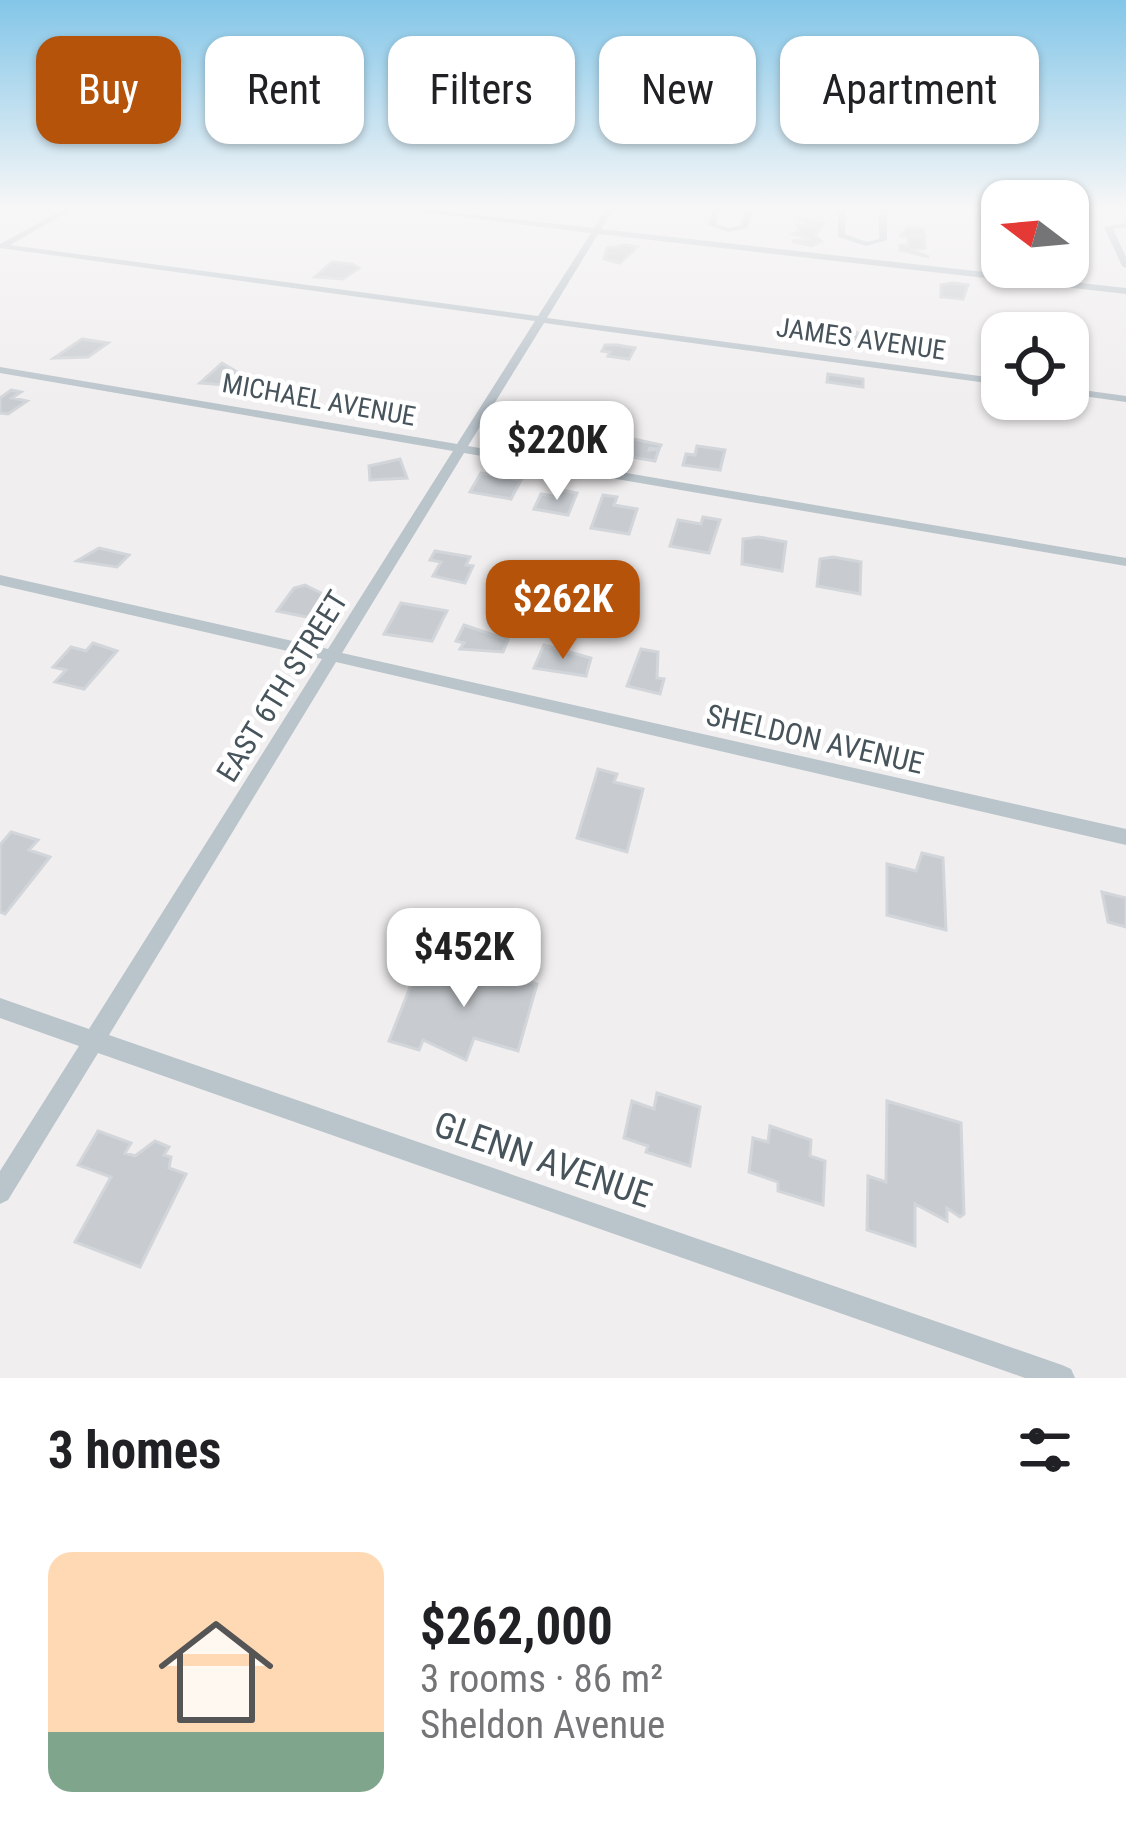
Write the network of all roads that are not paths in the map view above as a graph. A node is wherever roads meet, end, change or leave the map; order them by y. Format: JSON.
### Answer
{"nodes":[{"id":1,"x":188,"y":272,"type":"edge"},
{"id":2,"x":570,"y":272,"type":"edge"},
{"id":3,"x":961,"y":272,"type":"edge"},
{"id":4,"x":1126,"y":291,"type":"edge"},
{"id":5,"x":541,"y":320,"type":"junction"},
{"id":6,"x":0,"y":370,"type":"edge"},
{"id":7,"x":981,"y":379,"type":"edge"},
{"id":8,"x":1089,"y":394,"type":"edge"},
{"id":9,"x":1126,"y":399,"type":"edge"},
{"id":10,"x":460,"y":449,"type":"junction"},
{"id":11,"x":1126,"y":562,"type":"edge"},
{"id":12,"x":0,"y":580,"type":"edge"},
{"id":13,"x":332,"y":657,"type":"junction"},
{"id":14,"x":1126,"y":837,"type":"edge"},
{"id":15,"x":0,"y":1008,"type":"edge"},
{"id":16,"x":95,"y":1040,"type":"junction"},
{"id":17,"x":0,"y":1192,"type":"edge"},
{"id":18,"x":1062,"y":1378,"type":"edge"}],
"edges":[{"from":1,"to":5,"type":"street","name":"JAMES AVENUE"},
{"from":2,"to":5,"type":"street","name":"EAST 6TH STREET"},
{"from":3,"to":4,"type":"street"},
{"from":5,"to":7,"type":"street","name":"JAMES AVENUE"},
{"from":5,"to":10,"type":"street","name":"EAST 6TH STREET"},
{"from":6,"to":10,"type":"street","name":"MICHAEL AVENUE"},
{"from":8,"to":9,"type":"street"},
{"from":10,"to":11,"type":"street","name":"MICHAEL AVENUE"},
{"from":10,"to":13,"type":"street","name":"EAST 6TH STREET"},
{"from":12,"to":13,"type":"street","name":"SHELDON AVENUE"},
{"from":13,"to":14,"type":"street","name":"SHELDON AVENUE"},
{"from":13,"to":16,"type":"street","name":"EAST 6TH STREET"},
{"from":15,"to":16,"type":"street","name":"GLENN AVENUE"},
{"from":16,"to":17,"type":"street","name":"EAST 6TH STREET"},
{"from":16,"to":18,"type":"street","name":"GLENN AVENUE"}]}
